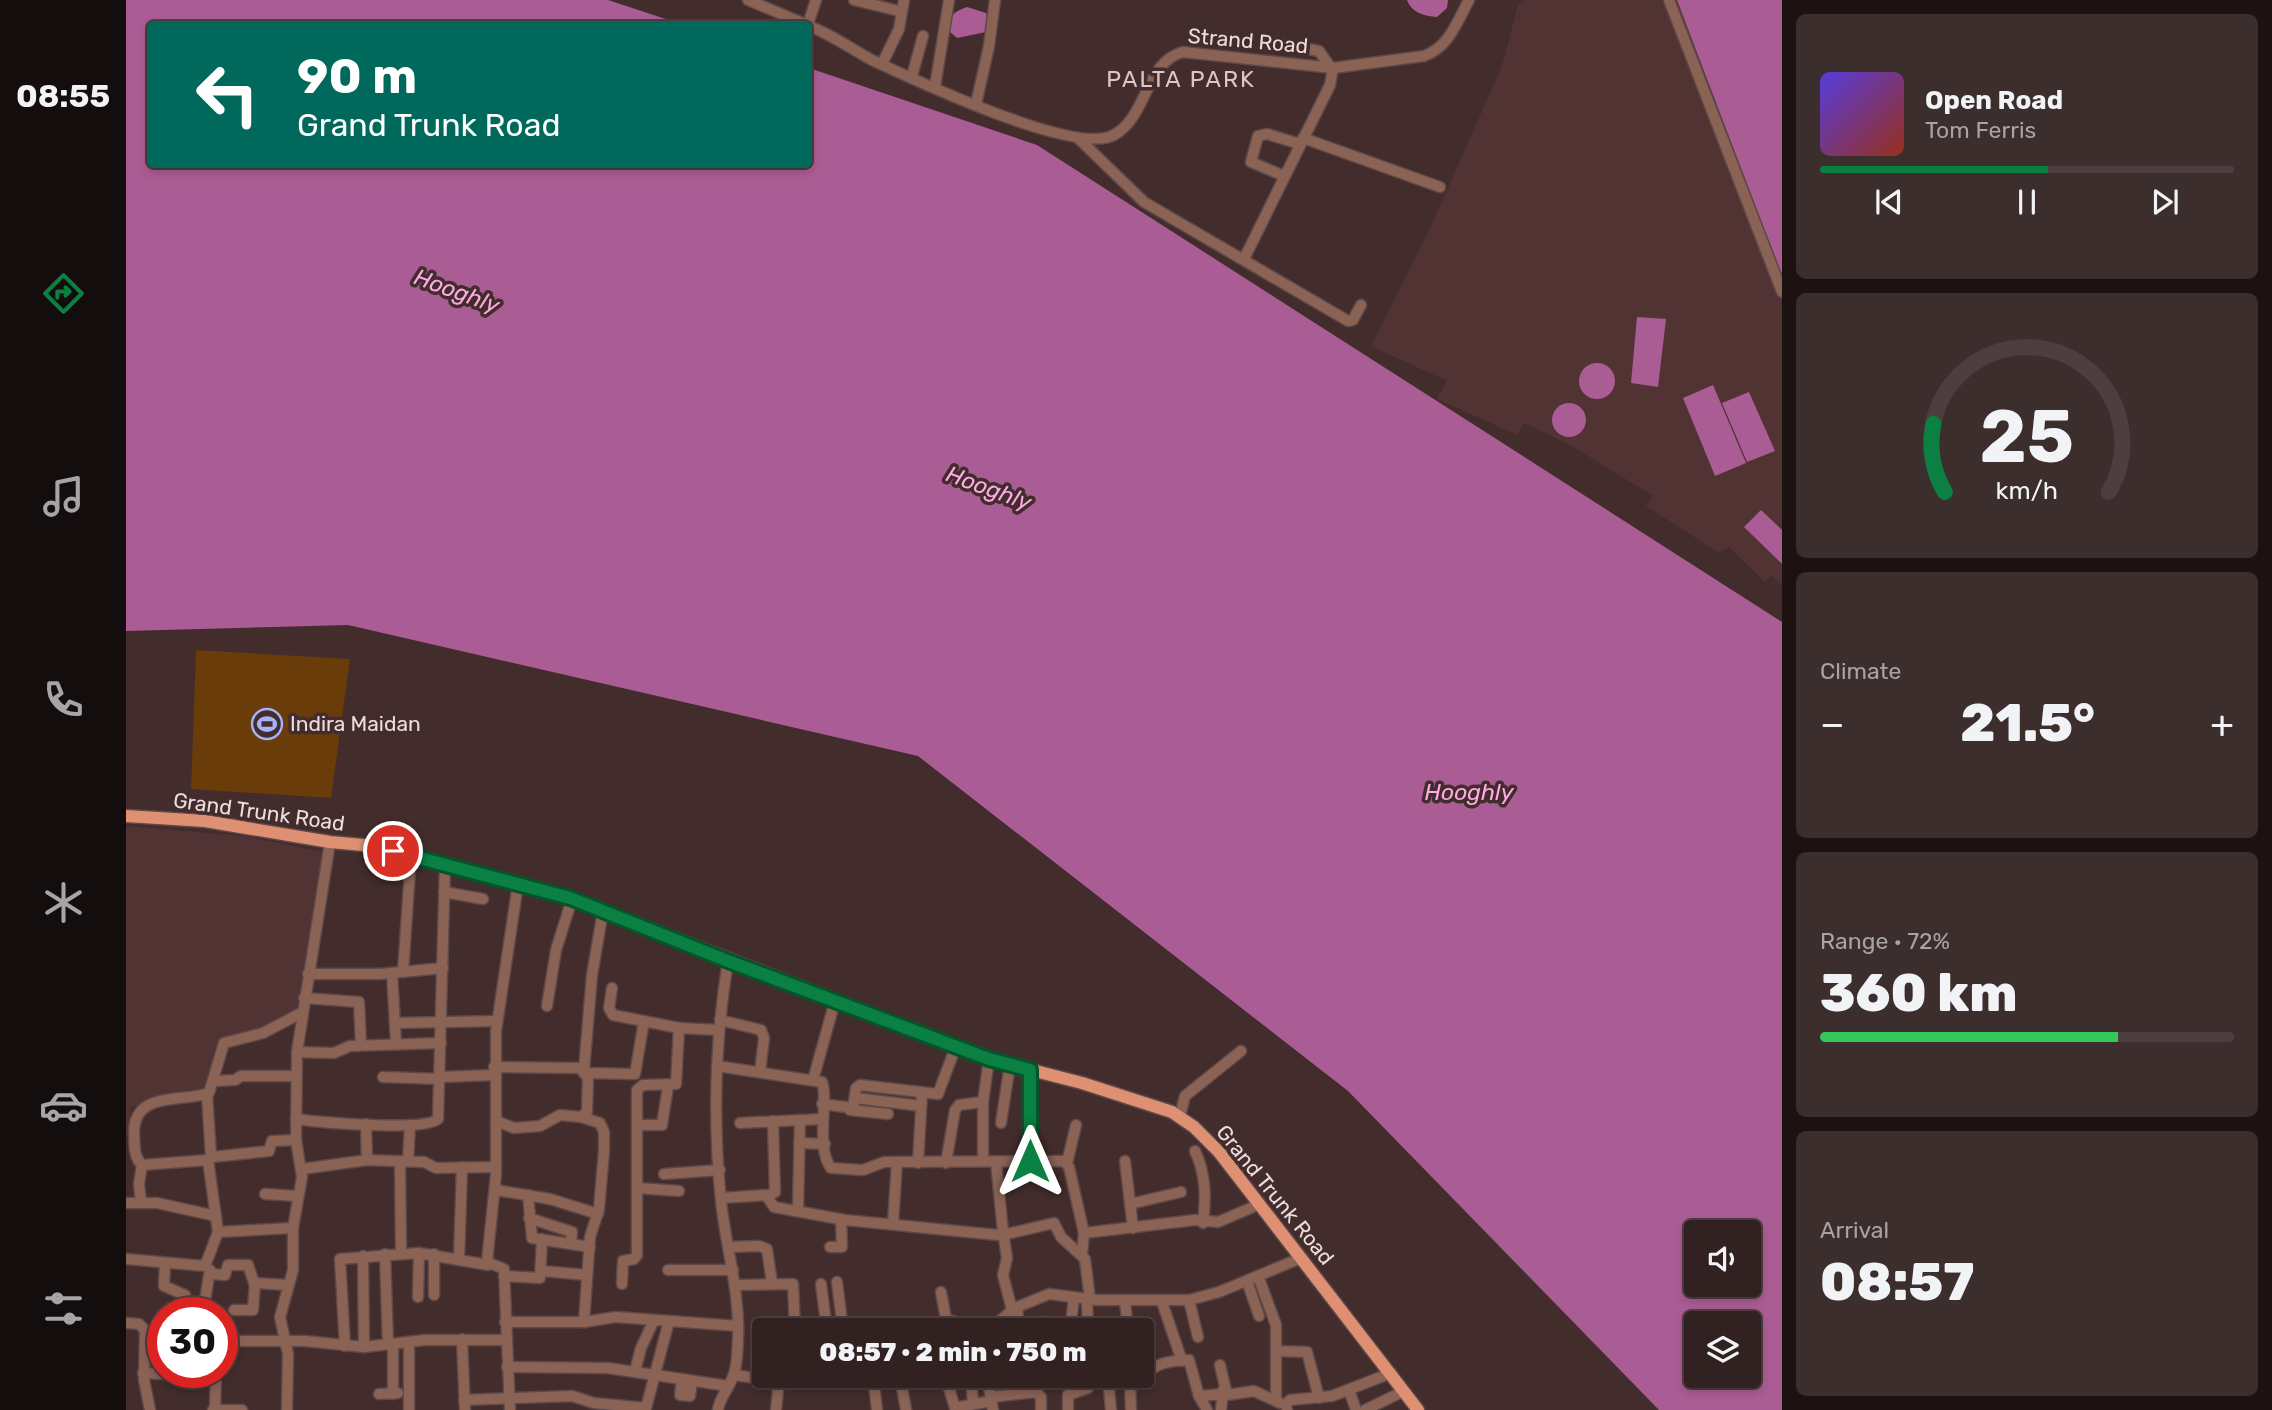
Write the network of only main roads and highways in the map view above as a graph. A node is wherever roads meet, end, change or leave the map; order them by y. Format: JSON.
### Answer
{"nodes":[{"id":1,"x":126,"y":816,"type":"edge"},
{"id":2,"x":1418,"y":1410,"type":"edge"}],
"edges":[{"from":1,"to":2,"type":"main road","name":"Grand Trunk Road"}]}
